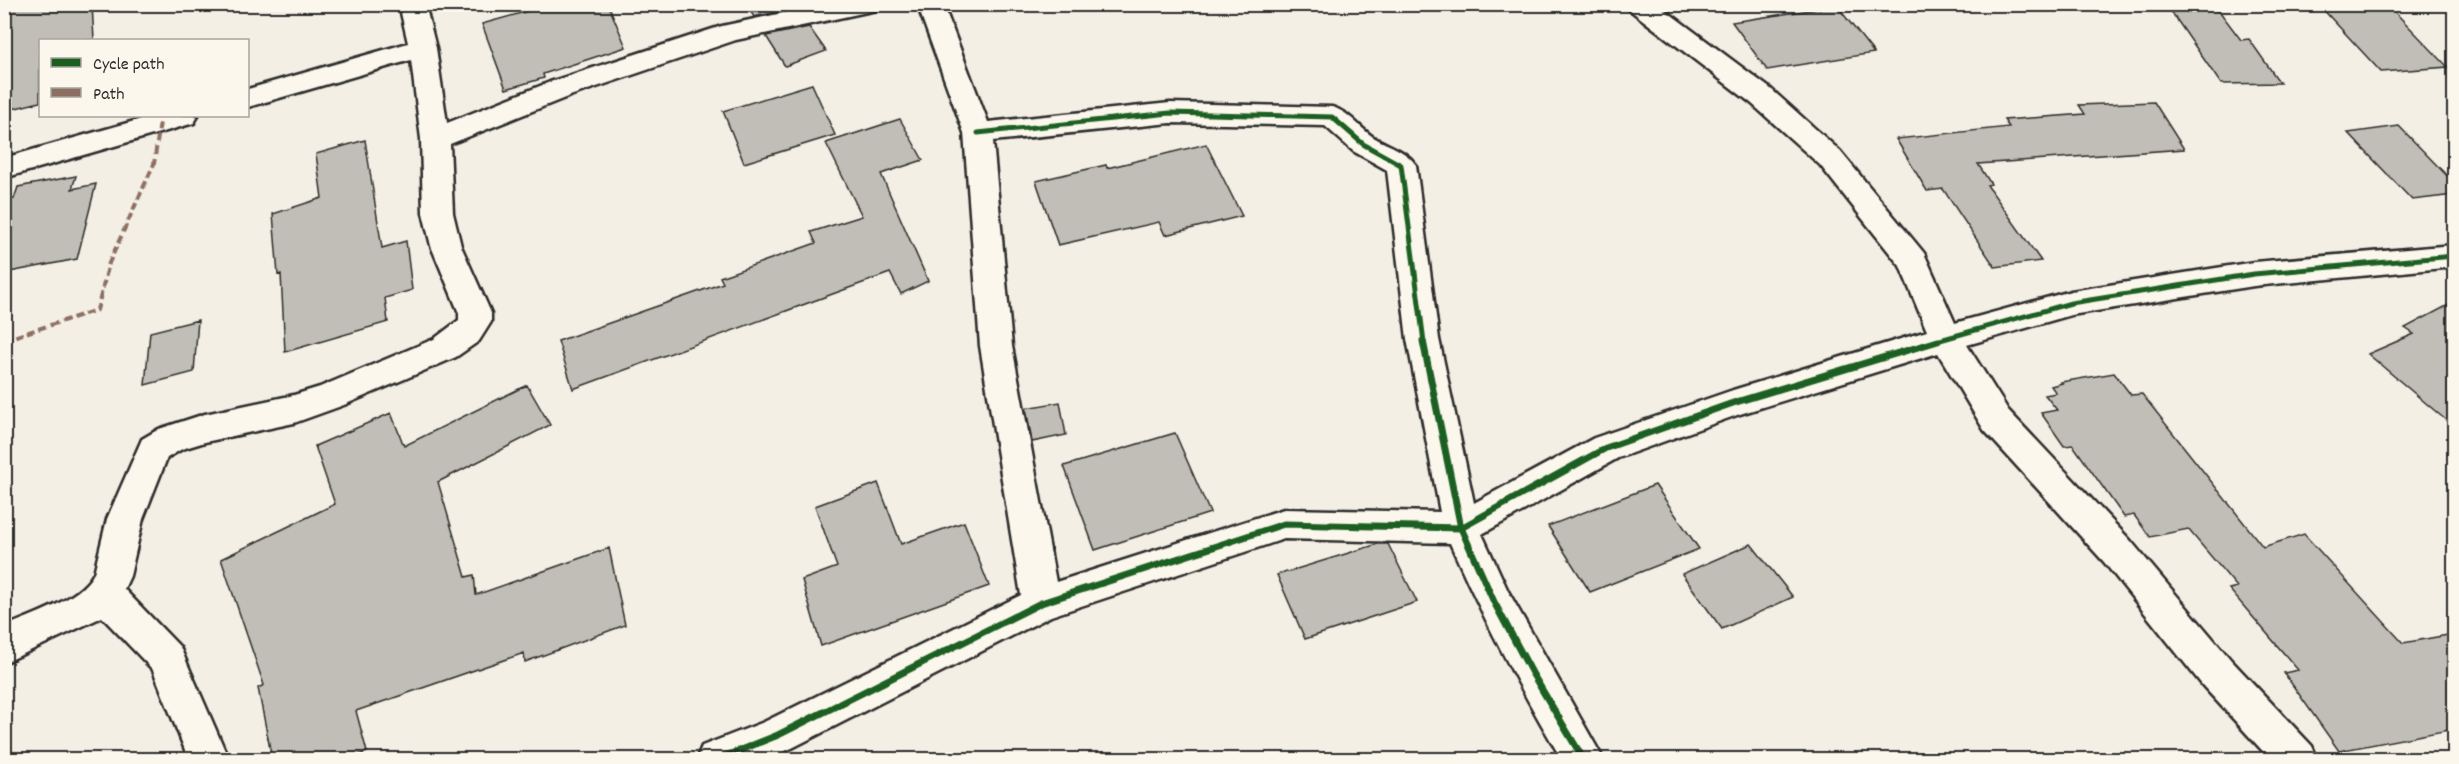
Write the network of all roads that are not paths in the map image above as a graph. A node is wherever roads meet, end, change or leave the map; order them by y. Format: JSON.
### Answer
{"nodes":[{"id":1,"x":412,"y":4,"type":"edge"},
{"id":2,"x":867,"y":4,"type":"edge"},
{"id":3,"x":930,"y":4,"type":"edge"},
{"id":4,"x":1639,"y":4,"type":"edge"},
{"id":5,"x":423,"y":48,"type":"junction"},
{"id":6,"x":249,"y":98,"type":"edge"},
{"id":7,"x":181,"y":117,"type":"edge"},
{"id":8,"x":978,"y":133,"type":"junction"},
{"id":9,"x":435,"y":139,"type":"junction"},
{"id":10,"x":4,"y":168,"type":"edge"},
{"id":11,"x":2454,"y":256,"type":"edge"},
{"id":12,"x":1946,"y":339,"type":"junction"},
{"id":13,"x":1461,"y":528,"type":"junction"},
{"id":14,"x":103,"y":593,"type":"junction"},
{"id":15,"x":1041,"y":603,"type":"junction"},
{"id":16,"x":4,"y":646,"type":"edge"},
{"id":17,"x":209,"y":759,"type":"edge"},
{"id":18,"x":716,"y":759,"type":"edge"},
{"id":19,"x":1584,"y":759,"type":"edge"},
{"id":20,"x":2298,"y":759,"type":"edge"}],
"edges":[{"from":1,"to":5,"type":"street"},
{"from":2,"to":9,"type":"street"},
{"from":3,"to":8,"type":"street"},
{"from":4,"to":12,"type":"street"},
{"from":5,"to":6,"type":"street"},
{"from":5,"to":9,"type":"street"},
{"from":7,"to":10,"type":"street"},
{"from":8,"to":13,"type":"street"},
{"from":8,"to":15,"type":"street"},
{"from":9,"to":14,"type":"street"},
{"from":11,"to":12,"type":"street"},
{"from":12,"to":13,"type":"street"},
{"from":12,"to":20,"type":"street"},
{"from":13,"to":15,"type":"street"},
{"from":13,"to":19,"type":"street"},
{"from":14,"to":16,"type":"street"},
{"from":14,"to":17,"type":"street"},
{"from":15,"to":18,"type":"street"}]}
